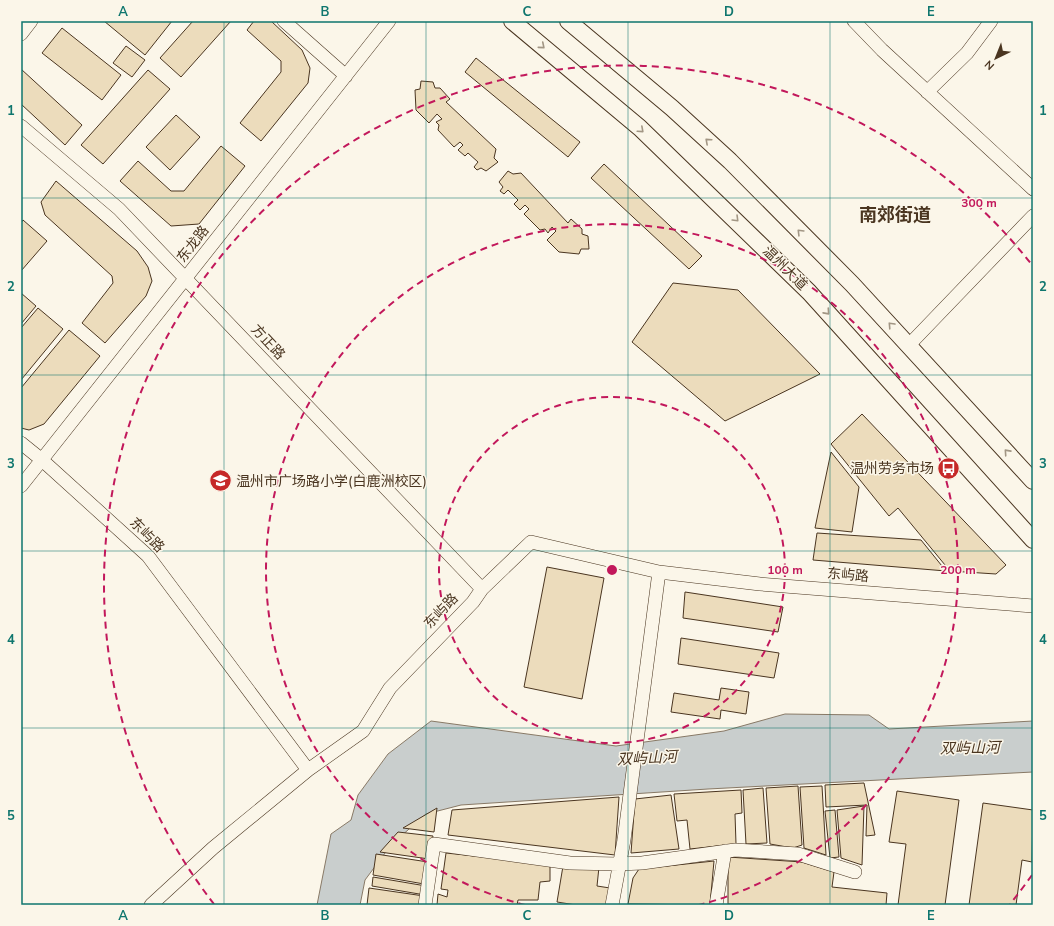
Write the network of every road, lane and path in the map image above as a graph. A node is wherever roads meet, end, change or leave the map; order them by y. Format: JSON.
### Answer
{"nodes":[{"id":1,"x":31,"y":21,"type":"edge"},
{"id":2,"x":284,"y":21,"type":"edge"},
{"id":3,"x":389,"y":21,"type":"edge"},
{"id":4,"x":512,"y":21,"type":"edge"},
{"id":5,"x":568,"y":21,"type":"edge"},
{"id":6,"x":854,"y":21,"type":"edge"},
{"id":7,"x":991,"y":21,"type":"edge"},
{"id":8,"x":21,"y":34,"type":"edge"},
{"id":9,"x":346,"y":76,"type":"junction"},
{"id":10,"x":927,"y":92,"type":"junction"},
{"id":11,"x":21,"y":126,"type":"edge"},
{"id":12,"x":1033,"y":189,"type":"edge"},
{"id":13,"x":1033,"y":216,"type":"edge"},
{"id":14,"x":187,"y":279,"type":"junction"},
{"id":15,"x":909,"y":345,"type":"junction"},
{"id":16,"x":21,"y":444,"type":"edge"},
{"id":17,"x":42,"y":460,"type":"junction"},
{"id":18,"x":1033,"y":481,"type":"edge"},
{"id":19,"x":21,"y":486,"type":"edge"},
{"id":20,"x":1033,"y":540,"type":"edge"},
{"id":21,"x":660,"y":572,"type":"junction"},
{"id":22,"x":482,"y":589,"type":"junction"},
{"id":23,"x":1033,"y":606,"type":"edge"},
{"id":24,"x":308,"y":770,"type":"junction"},
{"id":25,"x":725,"y":851,"type":"junction"},
{"id":26,"x":619,"y":864,"type":"junction"},
{"id":27,"x":854,"y":872,"type":"dead end"},
{"id":28,"x":151,"y":905,"type":"edge"},
{"id":29,"x":425,"y":905,"type":"edge"},
{"id":30,"x":612,"y":905,"type":"edge"},
{"id":31,"x":716,"y":905,"type":"edge"}],
"edges":[{"from":1,"to":8,"type":"street"},
{"from":2,"to":9,"type":"street"},
{"from":3,"to":9,"type":"street","name":"东龙路"},
{"from":4,"to":20,"type":"main road","name":"温州大道","one_way":true},
{"from":15,"to":5,"type":"main road","one_way":true},
{"from":6,"to":10,"type":"street"},
{"from":7,"to":10,"type":"street"},
{"from":9,"to":14,"type":"street","name":"东龙路"},
{"from":10,"to":12,"type":"street"},
{"from":11,"to":14,"type":"street","name":"方正路"},
{"from":13,"to":15,"type":"street"},
{"from":14,"to":17,"type":"street","name":"东龙路"},
{"from":14,"to":22,"type":"street","name":"方正路"},
{"from":18,"to":15,"type":"main road","one_way":true},
{"from":16,"to":17,"type":"street","name":"东屿路"},
{"from":17,"to":19,"type":"street","name":"东龙路"},
{"from":17,"to":24,"type":"street","name":"东屿路"},
{"from":21,"to":22,"type":"street","name":"东屿路"},
{"from":21,"to":23,"type":"street","name":"东屿路"},
{"from":21,"to":26,"type":"street"},
{"from":22,"to":24,"type":"street","name":"东屿路"},
{"from":24,"to":28,"type":"street"},
{"from":25,"to":26,"type":"street"},
{"from":25,"to":27,"type":"street"},
{"from":25,"to":31,"type":"street"},
{"from":26,"to":29,"type":"street"},
{"from":26,"to":30,"type":"street"}]}
